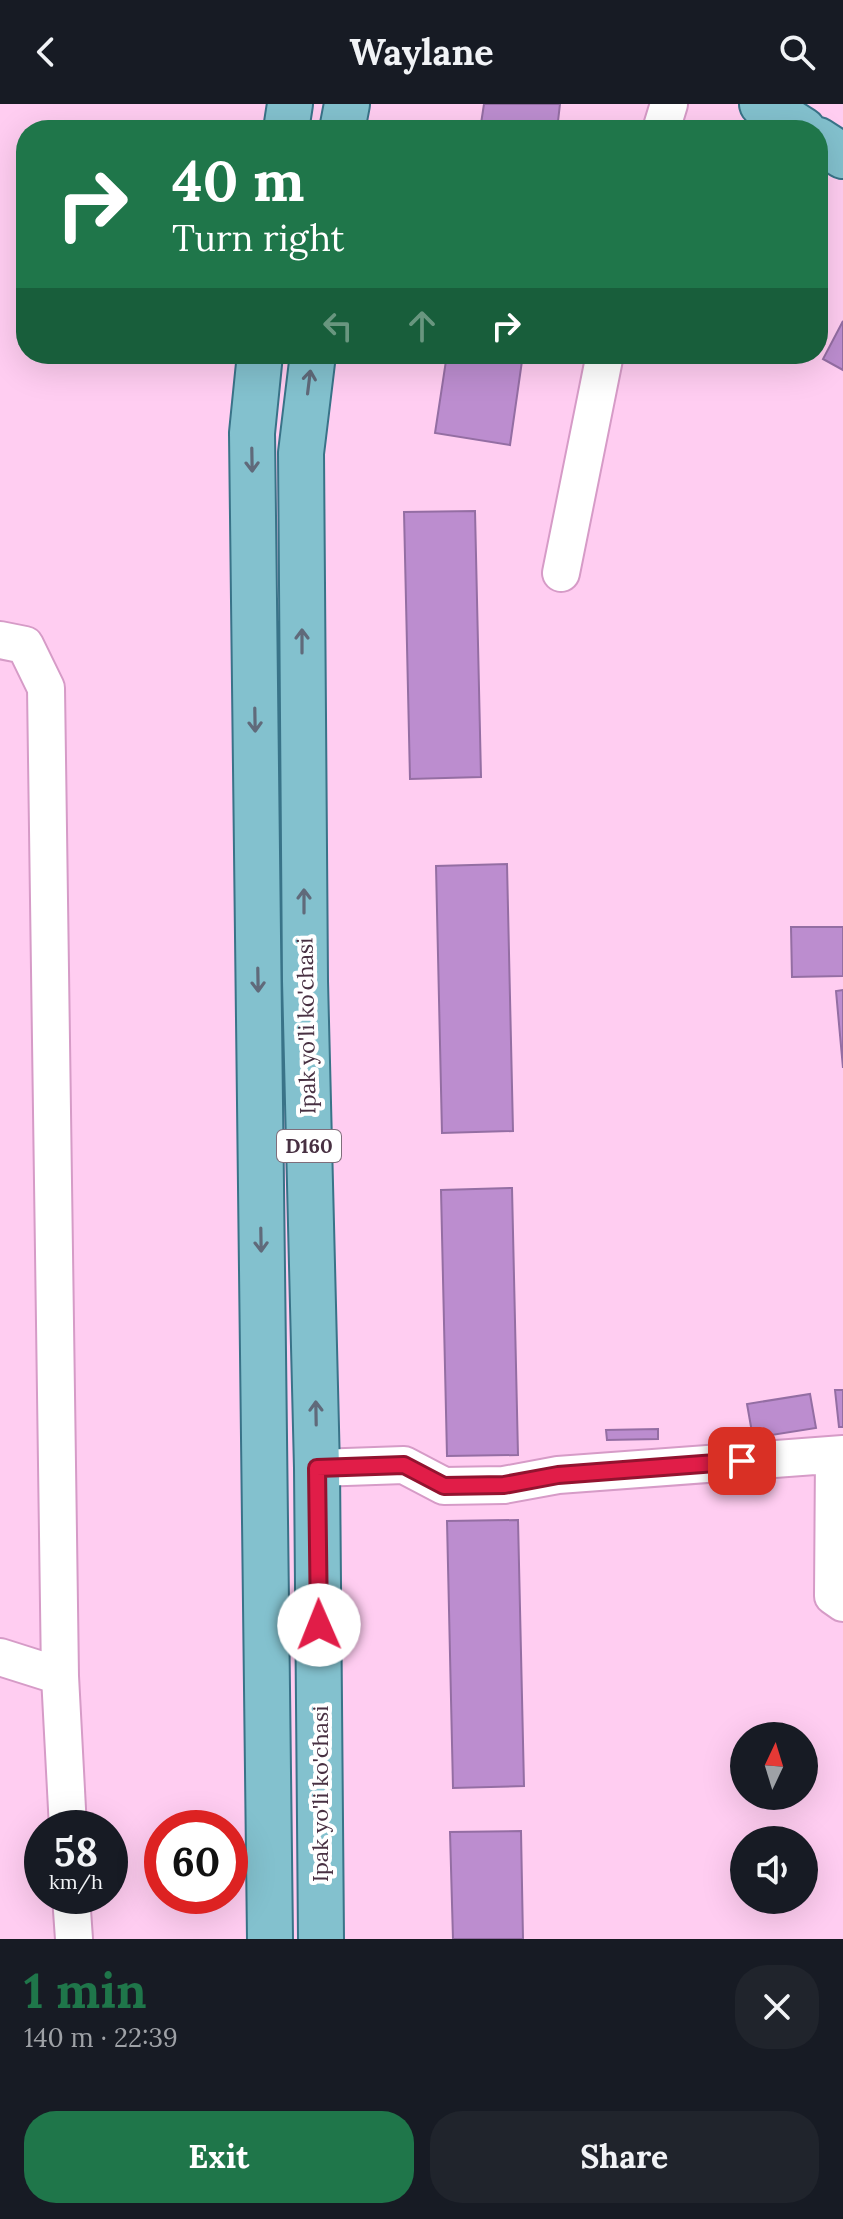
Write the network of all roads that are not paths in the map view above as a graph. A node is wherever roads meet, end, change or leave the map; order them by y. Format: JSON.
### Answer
{"nodes":[{"id":1,"x":762,"y":104,"type":"edge"},
{"id":2,"x":787,"y":120,"type":"edge"},
{"id":3,"x":259,"y":364,"type":"edge"},
{"id":4,"x":312,"y":364,"type":"edge"},
{"id":5,"x":603,"y":364,"type":"edge"},
{"id":6,"x":561,"y":573,"type":"dead end"},
{"id":7,"x":0,"y":640,"type":"edge"},
{"id":8,"x":838,"y":1455,"type":"edge"},
{"id":9,"x":317,"y":1468,"type":"junction"},
{"id":10,"x":843,"y":1603,"type":"edge"},
{"id":11,"x":0,"y":1657,"type":"edge"},
{"id":12,"x":60,"y":1676,"type":"junction"},
{"id":13,"x":67,"y":1810,"type":"edge"},
{"id":14,"x":72,"y":1914,"type":"edge"},
{"id":15,"x":74,"y":1939,"type":"edge"},
{"id":16,"x":270,"y":1939,"type":"edge"},
{"id":17,"x":321,"y":1939,"type":"edge"}],
"edges":[{"from":1,"to":2,"type":"main road"},
{"from":3,"to":16,"type":"main road","number":"D160","one_way":true},
{"from":9,"to":4,"type":"main road","name":"Ipak yo'li ko'chasi","number":"D160","one_way":true},
{"from":5,"to":6,"type":"street"},
{"from":7,"to":12,"type":"street"},
{"from":8,"to":9,"type":"street"},
{"from":8,"to":10,"type":"street"},
{"from":9,"to":17,"type":"main road","name":"Ipak yo'li ko'chasi","number":"D160"},
{"from":11,"to":12,"type":"street"},
{"from":12,"to":13,"type":"street"},
{"from":14,"to":15,"type":"street"}]}
